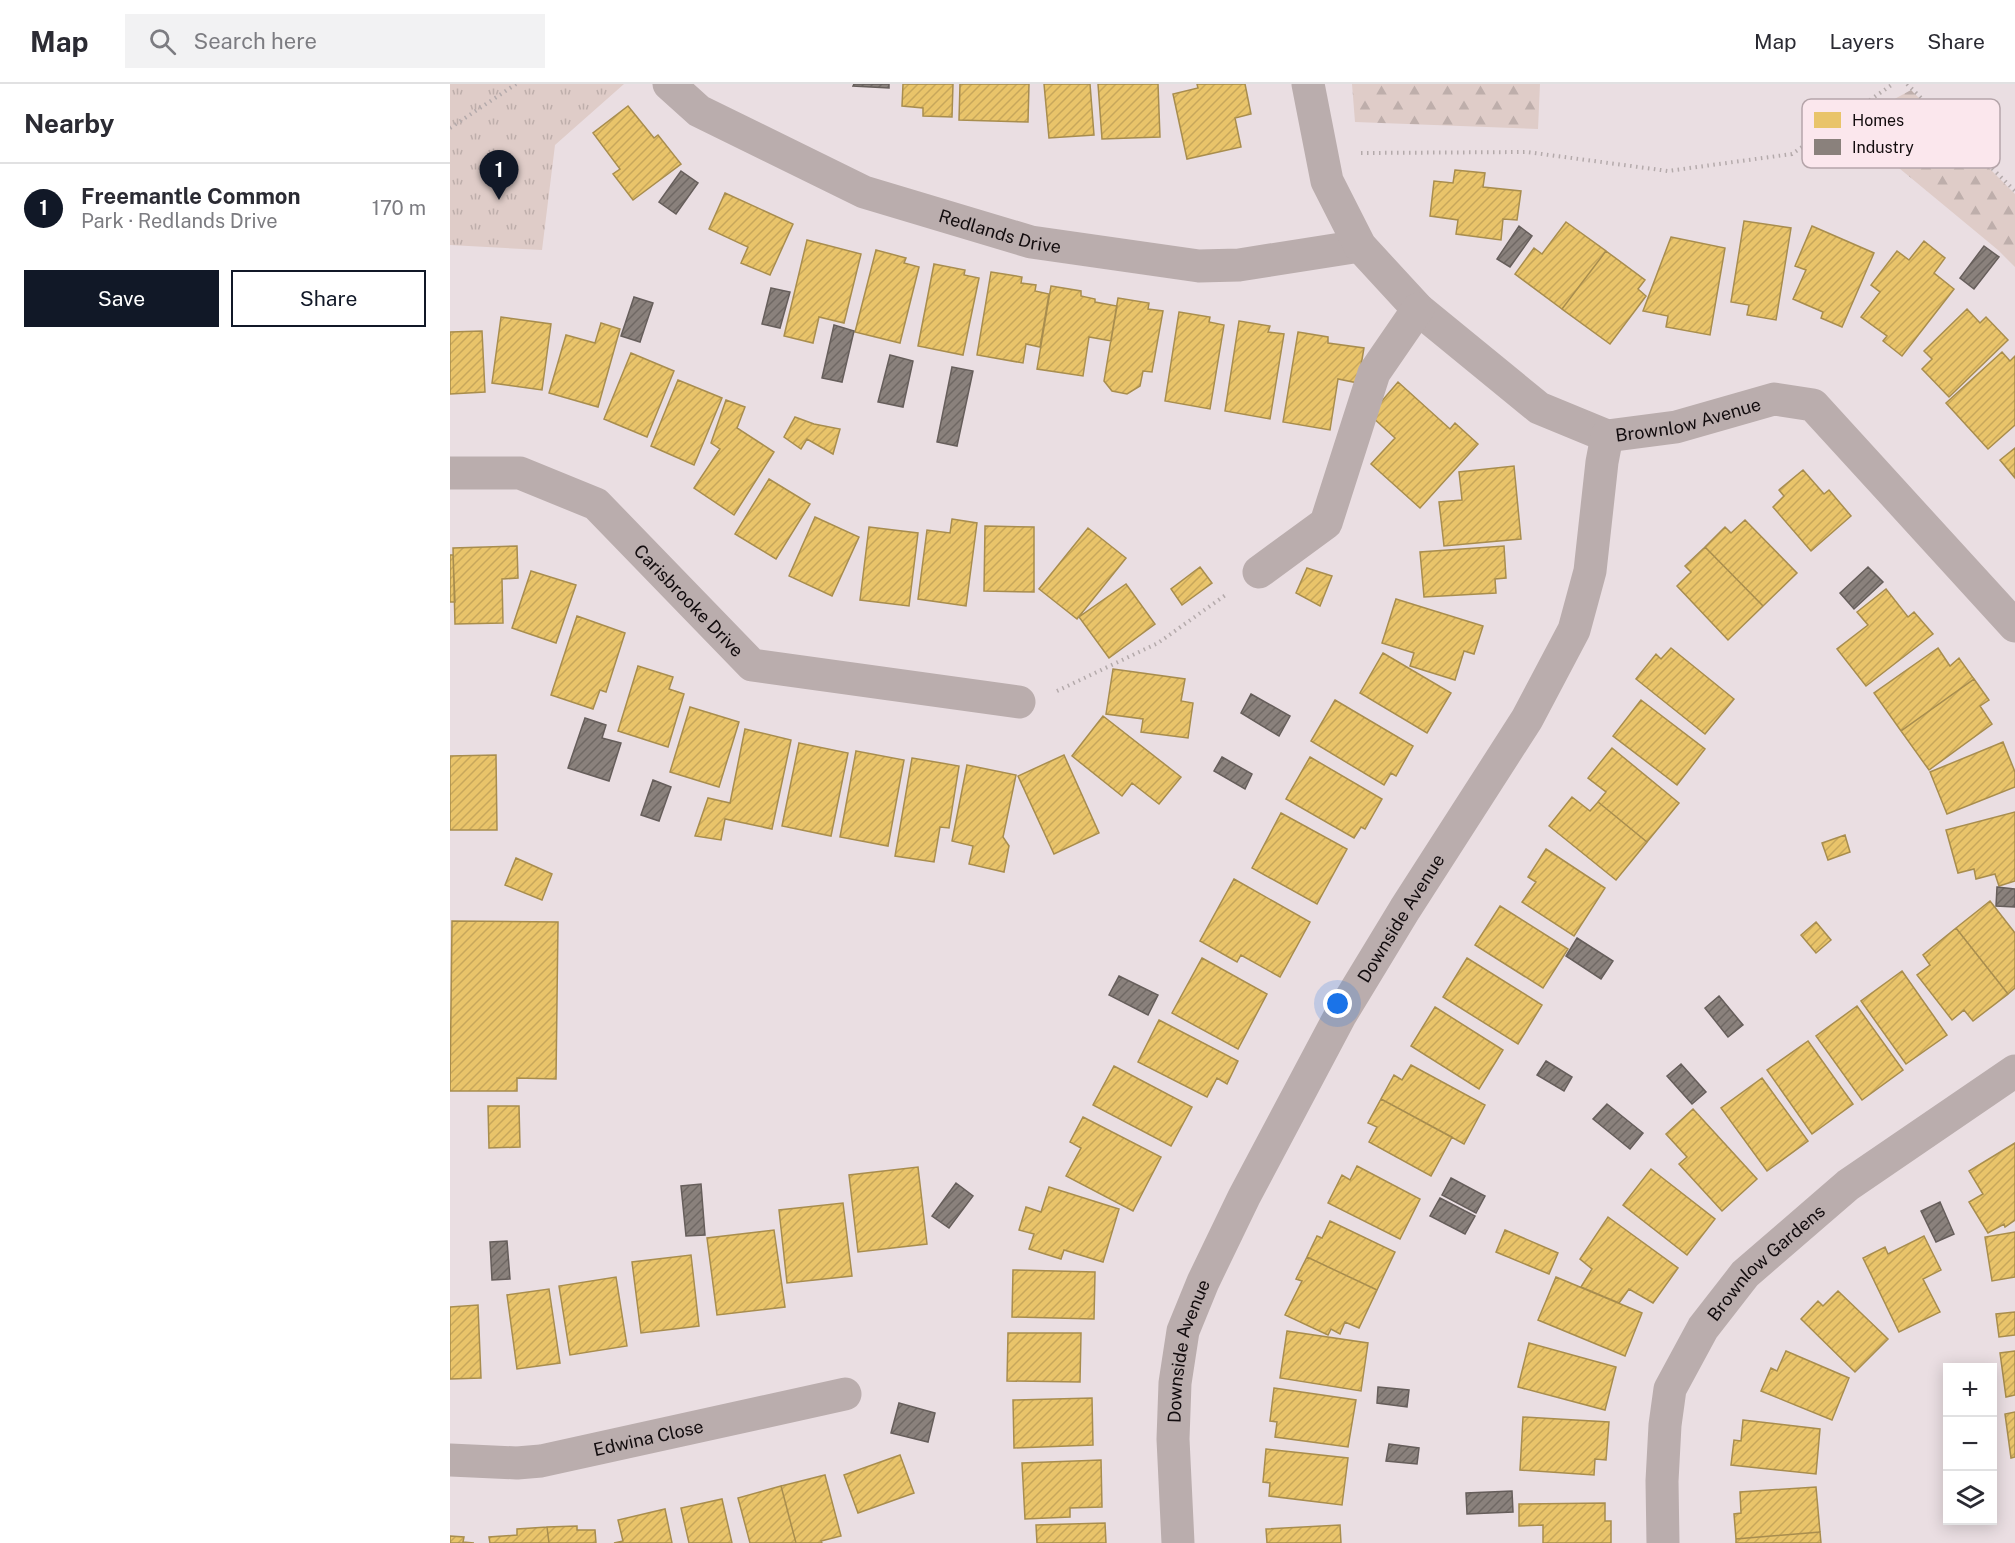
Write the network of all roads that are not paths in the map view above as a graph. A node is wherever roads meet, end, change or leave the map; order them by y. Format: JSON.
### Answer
{"nodes":[{"id":1,"x":669,"y":84,"type":"edge"},
{"id":2,"x":1308,"y":84,"type":"edge"},
{"id":3,"x":1360,"y":246,"type":"junction"},
{"id":4,"x":1418,"y":309,"type":"junction"},
{"id":5,"x":1607,"y":436,"type":"junction"},
{"id":6,"x":450,"y":473,"type":"edge"},
{"id":7,"x":1259,"y":572,"type":"road end"},
{"id":8,"x":2015,"y":626,"type":"edge"},
{"id":9,"x":1019,"y":702,"type":"road end"},
{"id":10,"x":2015,"y":1071,"type":"edge"},
{"id":11,"x":845,"y":1394,"type":"dead end"},
{"id":12,"x":450,"y":1460,"type":"edge"},
{"id":13,"x":1178,"y":1543,"type":"edge"},
{"id":14,"x":1663,"y":1543,"type":"edge"}],
"edges":[{"from":1,"to":3,"type":"street","name":"Redlands Drive"},
{"from":2,"to":3,"type":"street","name":"Brownlow Avenue"},
{"from":3,"to":4,"type":"street","name":"Brownlow Avenue"},
{"from":4,"to":5,"type":"street","name":"Brownlow Avenue"},
{"from":4,"to":7,"type":"street"},
{"from":5,"to":8,"type":"street","name":"Brownlow Avenue"},
{"from":5,"to":13,"type":"street","name":"Downside Avenue"},
{"from":6,"to":9,"type":"street","name":"Carisbrooke Drive"},
{"from":10,"to":14,"type":"street","name":"Brownlow Gardens"},
{"from":11,"to":12,"type":"street","name":"Edwina Close"}]}
